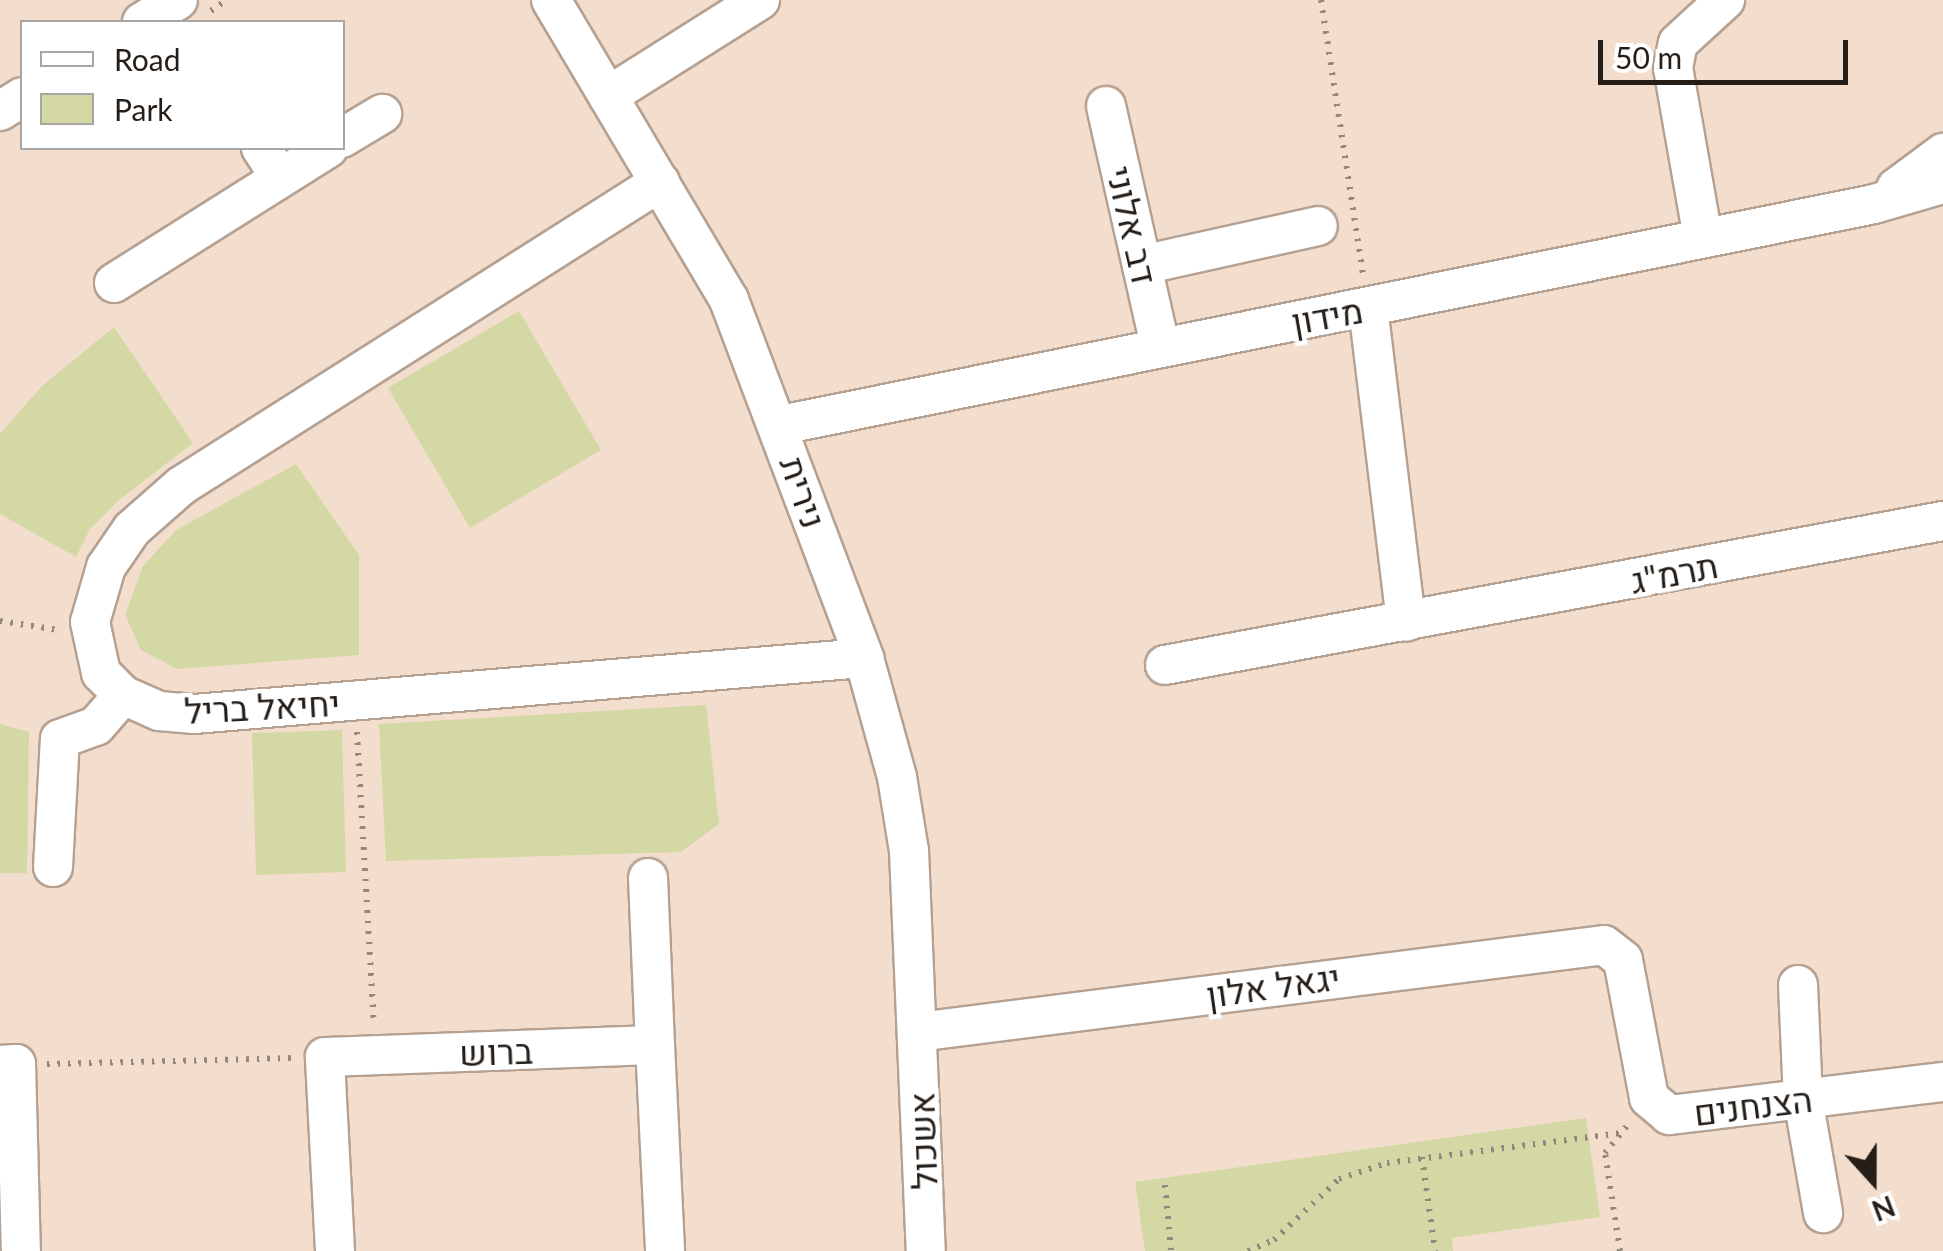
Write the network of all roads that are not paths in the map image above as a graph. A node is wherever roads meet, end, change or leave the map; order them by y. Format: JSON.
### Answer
{"nodes":[{"id":1,"x":551,"y":0,"type":"edge"},
{"id":2,"x":1725,"y":0,"type":"edge"},
{"id":3,"x":755,"y":1,"type":"edge"},
{"id":4,"x":608,"y":96,"type":"junction"},
{"id":5,"x":1106,"y":106,"type":"dead end"},
{"id":6,"x":382,"y":114,"type":"dead end"},
{"id":7,"x":345,"y":136,"type":"edge"},
{"id":8,"x":320,"y":150,"type":"edge"},
{"id":9,"x":1943,"y":153,"type":"edge"},
{"id":10,"x":271,"y":162,"type":"edge"},
{"id":11,"x":660,"y":182,"type":"junction"},
{"id":12,"x":1943,"y":184,"type":"edge"},
{"id":13,"x":1874,"y":204,"type":"junction"},
{"id":14,"x":1318,"y":226,"type":"dead end"},
{"id":15,"x":1703,"y":238,"type":"junction"},
{"id":16,"x":1142,"y":266,"type":"junction"},
{"id":17,"x":114,"y":283,"type":"dead end"},
{"id":18,"x":1368,"y":308,"type":"junction"},
{"id":19,"x":1160,"y":344,"type":"junction"},
{"id":20,"x":781,"y":425,"type":"junction"},
{"id":21,"x":1943,"y":521,"type":"edge"},
{"id":22,"x":1406,"y":622,"type":"junction"},
{"id":23,"x":864,"y":658,"type":"junction"},
{"id":24,"x":1165,"y":665,"type":"dead end"},
{"id":25,"x":122,"y":695,"type":"junction"},
{"id":26,"x":53,"y":867,"type":"dead end"},
{"id":27,"x":648,"y":878,"type":"dead end"},
{"id":28,"x":1623,"y":960,"type":"joint"},
{"id":29,"x":1798,"y":985,"type":"dead end"},
{"id":30,"x":918,"y":1032,"type":"junction"},
{"id":31,"x":655,"y":1045,"type":"junction"},
{"id":32,"x":8,"y":1064,"type":"edge"},
{"id":33,"x":1943,"y":1082,"type":"edge"},
{"id":34,"x":1803,"y":1099,"type":"junction"},
{"id":35,"x":1823,"y":1213,"type":"dead end"},
{"id":36,"x":21,"y":1251,"type":"edge"},
{"id":37,"x":334,"y":1251,"type":"edge"},
{"id":38,"x":665,"y":1251,"type":"edge"},
{"id":39,"x":926,"y":1251,"type":"edge"}],
"edges":[{"from":1,"to":4,"type":"street","name":"נירית"},
{"from":2,"to":15,"type":"street"},
{"from":3,"to":4,"type":"street"},
{"from":4,"to":11,"type":"street","name":"נירית"},
{"from":5,"to":16,"type":"street","name":"דב אלוני"},
{"from":6,"to":7,"type":"street"},
{"from":8,"to":10,"type":"street"},
{"from":9,"to":13,"type":"street","name":"מידון"},
{"from":10,"to":17,"type":"street"},
{"from":11,"to":20,"type":"street","name":"נירית"},
{"from":11,"to":25,"type":"street"},
{"from":12,"to":13,"type":"street","name":"מידון"},
{"from":13,"to":15,"type":"street","name":"מידון"},
{"from":14,"to":16,"type":"street"},
{"from":15,"to":18,"type":"street","name":"מידון"},
{"from":16,"to":19,"type":"street","name":"דב אלוני"},
{"from":18,"to":19,"type":"street","name":"מידון"},
{"from":18,"to":22,"type":"street"},
{"from":19,"to":20,"type":"street","name":"מידון"},
{"from":20,"to":23,"type":"street","name":"נירית"},
{"from":21,"to":22,"type":"street","name":"תרמ\"ג"},
{"from":22,"to":24,"type":"street","name":"תרמ\"ג"},
{"from":23,"to":25,"type":"street","name":"יחיאל בריל"},
{"from":23,"to":30,"type":"street","name":"נירית"},
{"from":25,"to":26,"type":"street"},
{"from":27,"to":31,"type":"street"},
{"from":28,"to":30,"type":"street","name":"יגאל אלון"},
{"from":28,"to":34,"type":"street","name":"הצנחנים"},
{"from":29,"to":34,"type":"street"},
{"from":30,"to":39,"type":"street","name":"אשכול"},
{"from":31,"to":37,"type":"street","name":"ברוש"},
{"from":31,"to":38,"type":"street"},
{"from":32,"to":36,"type":"street"},
{"from":33,"to":34,"type":"street","name":"הצנחנים"},
{"from":34,"to":35,"type":"street"}]}
